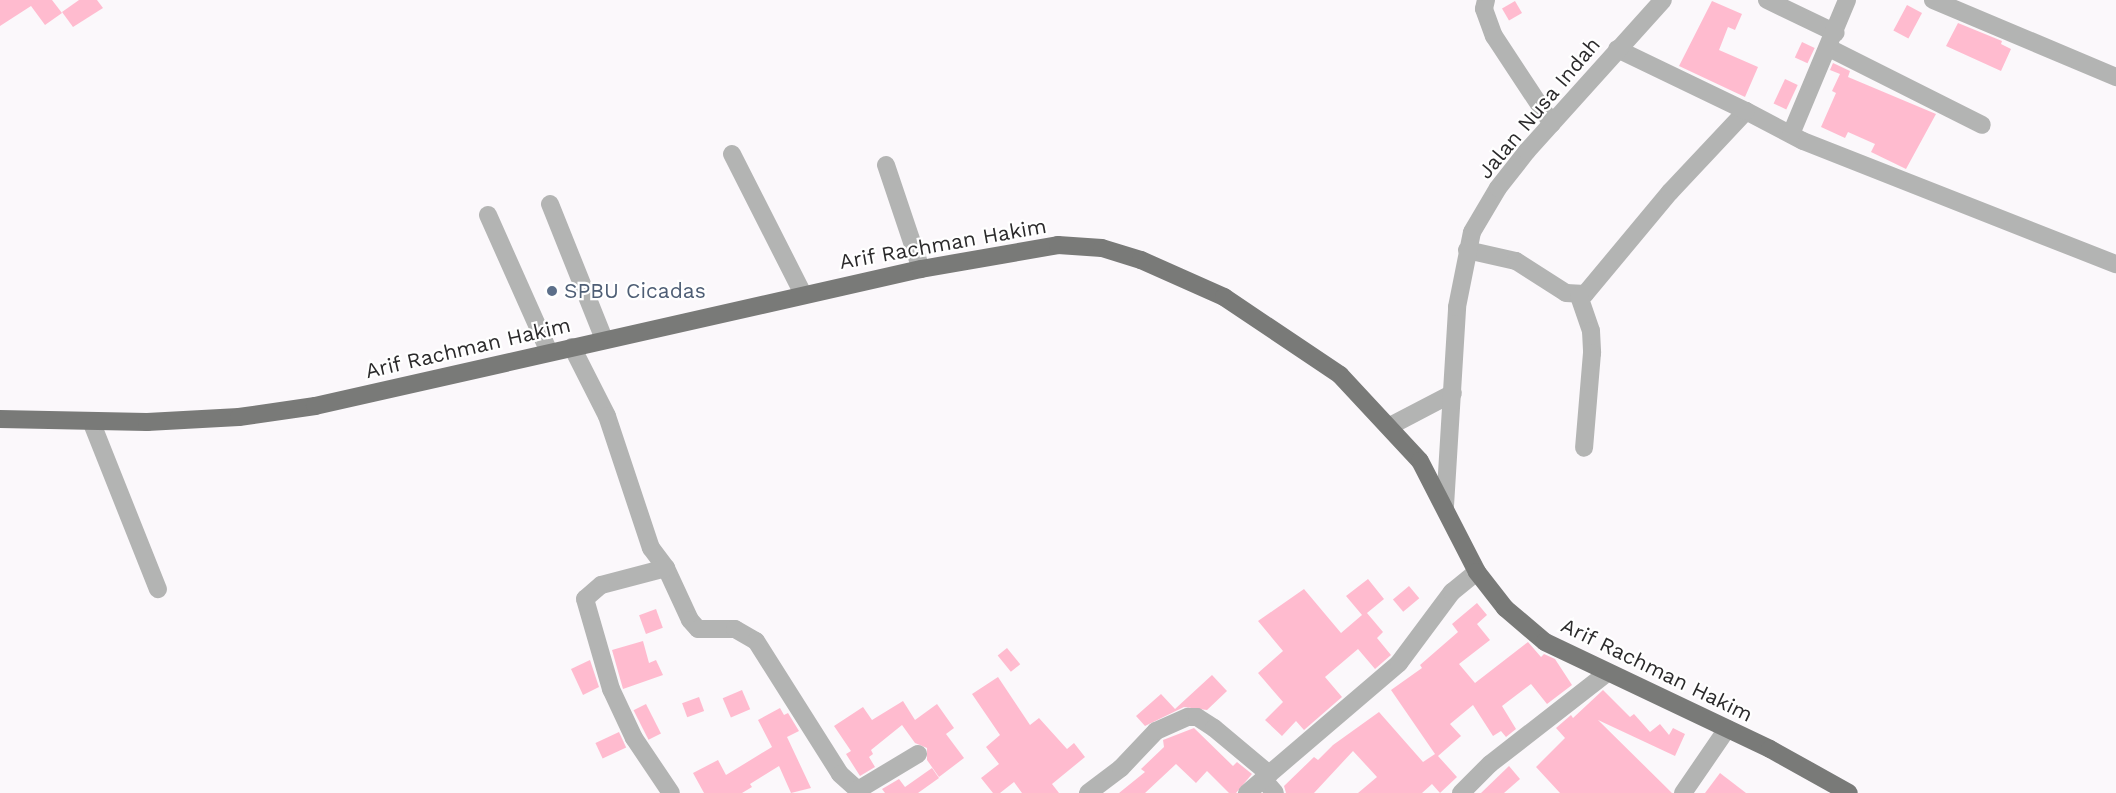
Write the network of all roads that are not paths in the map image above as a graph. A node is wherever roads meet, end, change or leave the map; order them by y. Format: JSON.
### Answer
{"nodes":[{"id":1,"x":1486,"y":0,"type":"edge"},
{"id":2,"x":1663,"y":0,"type":"edge"},
{"id":3,"x":1767,"y":0,"type":"edge"},
{"id":4,"x":1847,"y":0,"type":"edge"},
{"id":5,"x":1933,"y":0,"type":"edge"},
{"id":6,"x":1973,"y":8,"type":"edge"},
{"id":7,"x":1832,"y":41,"type":"junction"},
{"id":8,"x":1617,"y":49,"type":"junction"},
{"id":9,"x":2116,"y":77,"type":"edge"},
{"id":10,"x":1746,"y":111,"type":"junction"},
{"id":11,"x":1552,"y":124,"type":"junction"},
{"id":12,"x":1982,"y":125,"type":"dead end"},
{"id":13,"x":1791,"y":134,"type":"junction"},
{"id":14,"x":732,"y":154,"type":"dead end"},
{"id":15,"x":886,"y":165,"type":"dead end"},
{"id":16,"x":550,"y":204,"type":"dead end"},
{"id":17,"x":488,"y":215,"type":"dead end"},
{"id":18,"x":1467,"y":250,"type":"junction"},
{"id":19,"x":2116,"y":264,"type":"edge"},
{"id":20,"x":921,"y":269,"type":"junction"},
{"id":21,"x":803,"y":294,"type":"junction"},
{"id":22,"x":1579,"y":296,"type":"junction"},
{"id":23,"x":604,"y":339,"type":"junction"},
{"id":24,"x":572,"y":346,"type":"junction"},
{"id":25,"x":548,"y":350,"type":"junction"},
{"id":26,"x":1453,"y":393,"type":"junction"},
{"id":27,"x":0,"y":419,"type":"edge"},
{"id":28,"x":91,"y":421,"type":"junction"},
{"id":29,"x":1390,"y":426,"type":"junction"},
{"id":30,"x":1584,"y":448,"type":"dead end"},
{"id":31,"x":1445,"y":506,"type":"junction"},
{"id":32,"x":666,"y":568,"type":"junction"},
{"id":33,"x":1477,"y":572,"type":"junction"},
{"id":34,"x":158,"y":589,"type":"dead end"},
{"id":35,"x":1607,"y":673,"type":"junction"},
{"id":36,"x":1727,"y":729,"type":"junction"},
{"id":37,"x":918,"y":754,"type":"dead end"},
{"id":38,"x":1269,"y":782,"type":"edge"},
{"id":39,"x":860,"y":791,"type":"edge"},
{"id":40,"x":671,"y":793,"type":"edge"},
{"id":41,"x":1088,"y":793,"type":"edge"},
{"id":42,"x":1247,"y":793,"type":"edge"},
{"id":43,"x":1461,"y":793,"type":"edge"},
{"id":44,"x":1683,"y":793,"type":"edge"},
{"id":45,"x":1849,"y":793,"type":"edge"}],
"edges":[{"from":1,"to":11,"type":"street"},
{"from":2,"to":8,"type":"street","name":"Jalan Nusa Indah"},
{"from":3,"to":7,"type":"street"},
{"from":4,"to":7,"type":"street"},
{"from":5,"to":6,"type":"street"},
{"from":6,"to":9,"type":"street"},
{"from":7,"to":12,"type":"street"},
{"from":7,"to":13,"type":"street"},
{"from":8,"to":10,"type":"street"},
{"from":8,"to":11,"type":"street","name":"Jalan Nusa Indah"},
{"from":10,"to":13,"type":"street"},
{"from":10,"to":22,"type":"street"},
{"from":11,"to":18,"type":"street","name":"Jalan Nusa Indah"},
{"from":13,"to":19,"type":"street"},
{"from":14,"to":21,"type":"street"},
{"from":15,"to":20,"type":"street"},
{"from":16,"to":23,"type":"street"},
{"from":17,"to":25,"type":"street"},
{"from":18,"to":22,"type":"street"},
{"from":18,"to":26,"type":"street","name":"Jalan Nusa Indah"},
{"from":20,"to":21,"type":"main road","name":"Arif Rachman Hakim"},
{"from":20,"to":29,"type":"main road","name":"Arif Rachman Hakim"},
{"from":21,"to":23,"type":"main road","name":"Arif Rachman Hakim"},
{"from":22,"to":30,"type":"street"},
{"from":23,"to":24,"type":"main road","name":"Arif Rachman Hakim"},
{"from":24,"to":25,"type":"main road","name":"Arif Rachman Hakim"},
{"from":24,"to":32,"type":"street"},
{"from":25,"to":28,"type":"main road","name":"Arif Rachman Hakim"},
{"from":26,"to":29,"type":"street"},
{"from":26,"to":31,"type":"street","name":"Jalan Nusa Indah"},
{"from":27,"to":28,"type":"main road","name":"Arif Rachman Hakim"},
{"from":28,"to":34,"type":"street"},
{"from":29,"to":31,"type":"main road","name":"Arif Rachman Hakim"},
{"from":31,"to":33,"type":"main road","name":"Arif Rachman Hakim"},
{"from":32,"to":39,"type":"street"},
{"from":32,"to":40,"type":"street"},
{"from":33,"to":35,"type":"main road","name":"Arif Rachman Hakim"},
{"from":33,"to":38,"type":"street"},
{"from":35,"to":36,"type":"main road","name":"Arif Rachman Hakim"},
{"from":35,"to":43,"type":"street"},
{"from":36,"to":44,"type":"street"},
{"from":36,"to":45,"type":"main road","name":"Arif Rachman Hakim"},
{"from":37,"to":39,"type":"street"},
{"from":38,"to":41,"type":"street"},
{"from":38,"to":42,"type":"street"}]}
